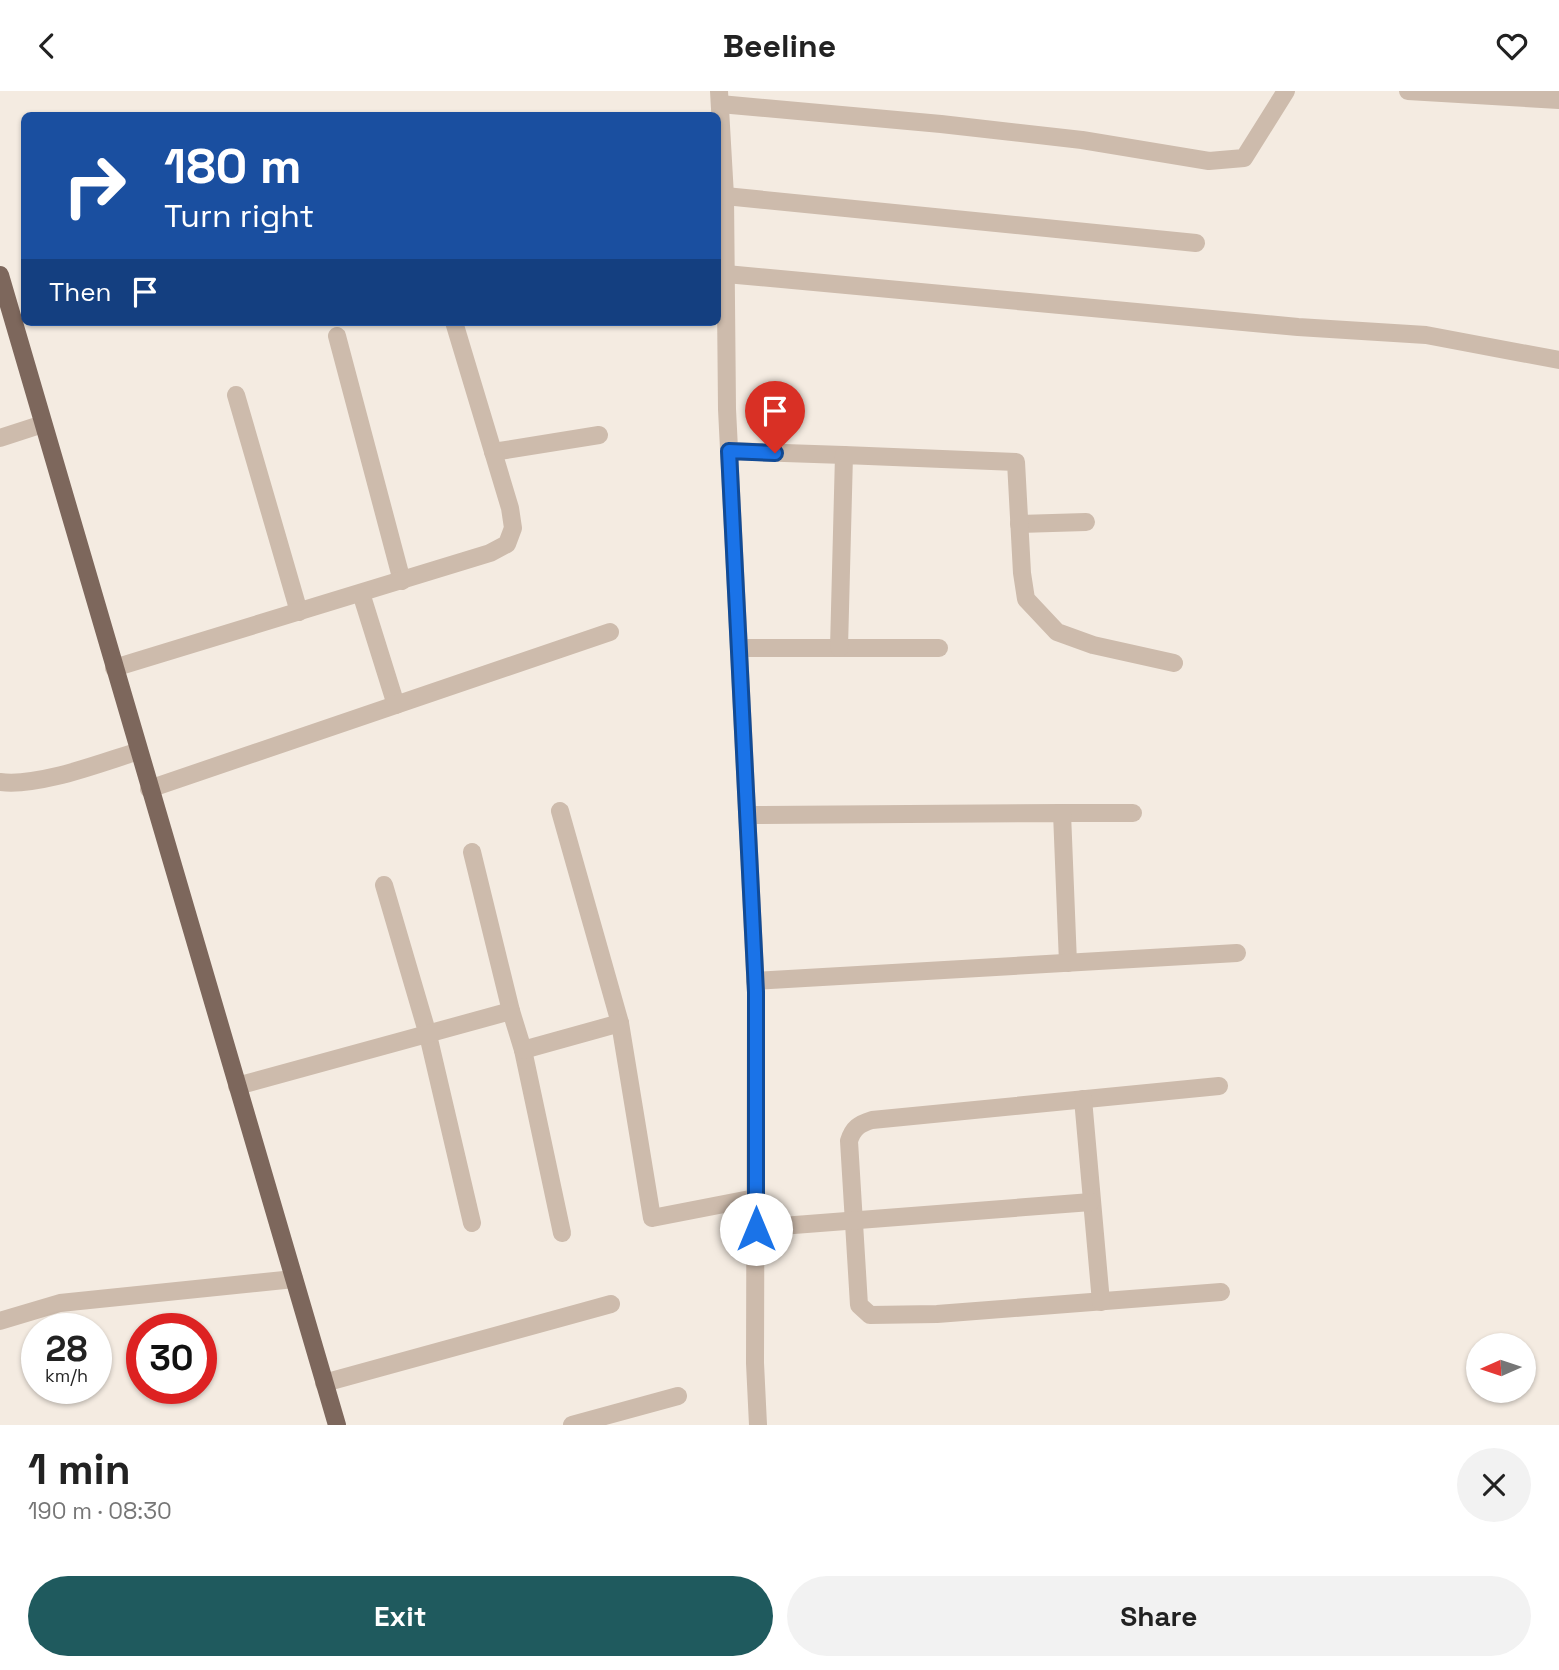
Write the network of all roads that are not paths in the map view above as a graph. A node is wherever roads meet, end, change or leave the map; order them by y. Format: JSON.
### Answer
{"nodes":[{"id":1,"x":1286,"y":91,"type":"edge"},
{"id":2,"x":1408,"y":91,"type":"edge"},
{"id":3,"x":720,"y":98,"type":"edge"},
{"id":4,"x":1559,"y":100,"type":"edge"},
{"id":5,"x":721,"y":118,"type":"edge"},
{"id":6,"x":725,"y":196,"type":"junction"},
{"id":7,"x":1196,"y":243,"type":"dead end"},
{"id":8,"x":726,"y":274,"type":"junction"},
{"id":9,"x":0,"y":275,"type":"edge"},
{"id":10,"x":455,"y":326,"type":"edge"},
{"id":11,"x":337,"y":336,"type":"dead end"},
{"id":12,"x":1559,"y":361,"type":"edge"},
{"id":13,"x":236,"y":395,"type":"dead end"},
{"id":14,"x":43,"y":424,"type":"junction"},
{"id":15,"x":599,"y":435,"type":"dead end"},
{"id":16,"x":0,"y":438,"type":"edge"},
{"id":17,"x":729,"y":451,"type":"junction"},
{"id":18,"x":493,"y":452,"type":"junction"},
{"id":19,"x":844,"y":455,"type":"junction"},
{"id":20,"x":1086,"y":522,"type":"dead end"},
{"id":21,"x":1019,"y":524,"type":"junction"},
{"id":22,"x":402,"y":580,"type":"junction"},
{"id":23,"x":361,"y":593,"type":"junction"},
{"id":24,"x":299,"y":612,"type":"junction"},
{"id":25,"x":610,"y":632,"type":"dead end"},
{"id":26,"x":739,"y":648,"type":"junction"},
{"id":27,"x":839,"y":648,"type":"junction"},
{"id":28,"x":939,"y":648,"type":"dead end"},
{"id":29,"x":1174,"y":663,"type":"dead end"},
{"id":30,"x":114,"y":668,"type":"junction"},
{"id":31,"x":396,"y":705,"type":"junction"},
{"id":32,"x":139,"y":751,"type":"junction"},
{"id":33,"x":0,"y":782,"type":"edge"},
{"id":34,"x":149,"y":789,"type":"junction"},
{"id":35,"x":560,"y":811,"type":"dead end"},
{"id":36,"x":1062,"y":813,"type":"junction"},
{"id":37,"x":1133,"y":813,"type":"dead end"},
{"id":38,"x":747,"y":815,"type":"junction"},
{"id":39,"x":472,"y":852,"type":"dead end"},
{"id":40,"x":384,"y":885,"type":"dead end"},
{"id":41,"x":1237,"y":953,"type":"dead end"},
{"id":42,"x":1068,"y":963,"type":"junction"},
{"id":43,"x":755,"y":981,"type":"junction"},
{"id":44,"x":511,"y":1011,"type":"junction"},
{"id":45,"x":620,"y":1023,"type":"junction"},
{"id":46,"x":428,"y":1035,"type":"junction"},
{"id":47,"x":523,"y":1050,"type":"junction"},
{"id":48,"x":237,"y":1086,"type":"junction"},
{"id":49,"x":1219,"y":1086,"type":"dead end"},
{"id":50,"x":1083,"y":1099,"type":"junction"},
{"id":51,"x":755,"y":1198,"type":"junction"},
{"id":52,"x":1091,"y":1202,"type":"junction"},
{"id":53,"x":854,"y":1221,"type":"junction"},
{"id":54,"x":472,"y":1223,"type":"dead end"},
{"id":55,"x":756,"y":1229,"type":"junction"},
{"id":56,"x":562,"y":1233,"type":"dead end"},
{"id":57,"x":293,"y":1279,"type":"junction"},
{"id":58,"x":1221,"y":1292,"type":"dead end"},
{"id":59,"x":1101,"y":1302,"type":"junction"},
{"id":60,"x":611,"y":1304,"type":"dead end"},
{"id":61,"x":0,"y":1321,"type":"edge"},
{"id":62,"x":324,"y":1383,"type":"junction"},
{"id":63,"x":678,"y":1396,"type":"dead end"},
{"id":64,"x":337,"y":1425,"type":"edge"},
{"id":65,"x":572,"y":1425,"type":"edge"},
{"id":66,"x":758,"y":1425,"type":"edge"}],
"edges":[{"from":1,"to":3,"type":"street"},
{"from":2,"to":4,"type":"street"},
{"from":5,"to":6,"type":"street"},
{"from":6,"to":7,"type":"street"},
{"from":6,"to":8,"type":"street"},
{"from":8,"to":12,"type":"street"},
{"from":8,"to":17,"type":"street"},
{"from":9,"to":14,"type":"main road"},
{"from":10,"to":18,"type":"street"},
{"from":11,"to":22,"type":"street"},
{"from":13,"to":24,"type":"street"},
{"from":14,"to":16,"type":"street"},
{"from":14,"to":30,"type":"main road"},
{"from":15,"to":18,"type":"street"},
{"from":17,"to":19,"type":"street"},
{"from":17,"to":26,"type":"street"},
{"from":18,"to":22,"type":"street"},
{"from":19,"to":21,"type":"street"},
{"from":19,"to":27,"type":"street"},
{"from":20,"to":21,"type":"street"},
{"from":21,"to":29,"type":"street"},
{"from":22,"to":23,"type":"street"},
{"from":23,"to":24,"type":"street"},
{"from":23,"to":31,"type":"street"},
{"from":24,"to":30,"type":"street"},
{"from":25,"to":31,"type":"street"},
{"from":26,"to":27,"type":"street"},
{"from":26,"to":38,"type":"street"},
{"from":27,"to":28,"type":"street"},
{"from":30,"to":32,"type":"main road"},
{"from":31,"to":34,"type":"street"},
{"from":32,"to":33,"type":"street"},
{"from":32,"to":34,"type":"main road"},
{"from":34,"to":48,"type":"main road"},
{"from":35,"to":45,"type":"street"},
{"from":36,"to":37,"type":"street"},
{"from":36,"to":38,"type":"street"},
{"from":36,"to":42,"type":"street"},
{"from":38,"to":43,"type":"street"},
{"from":39,"to":44,"type":"street"},
{"from":40,"to":46,"type":"street"},
{"from":41,"to":42,"type":"street"},
{"from":42,"to":43,"type":"street"},
{"from":43,"to":51,"type":"street"},
{"from":44,"to":46,"type":"street"},
{"from":44,"to":47,"type":"street"},
{"from":45,"to":47,"type":"street"},
{"from":45,"to":51,"type":"street"},
{"from":46,"to":48,"type":"street"},
{"from":46,"to":54,"type":"street"},
{"from":47,"to":56,"type":"street"},
{"from":48,"to":57,"type":"main road"},
{"from":49,"to":50,"type":"street"},
{"from":50,"to":52,"type":"street"},
{"from":50,"to":53,"type":"street"},
{"from":51,"to":55,"type":"street"},
{"from":52,"to":53,"type":"street"},
{"from":52,"to":59,"type":"street"},
{"from":53,"to":55,"type":"street"},
{"from":53,"to":59,"type":"street"},
{"from":55,"to":66,"type":"street"},
{"from":57,"to":61,"type":"street"},
{"from":57,"to":62,"type":"main road"},
{"from":58,"to":59,"type":"street"},
{"from":60,"to":62,"type":"street"},
{"from":62,"to":64,"type":"main road"},
{"from":63,"to":65,"type":"street"}]}
